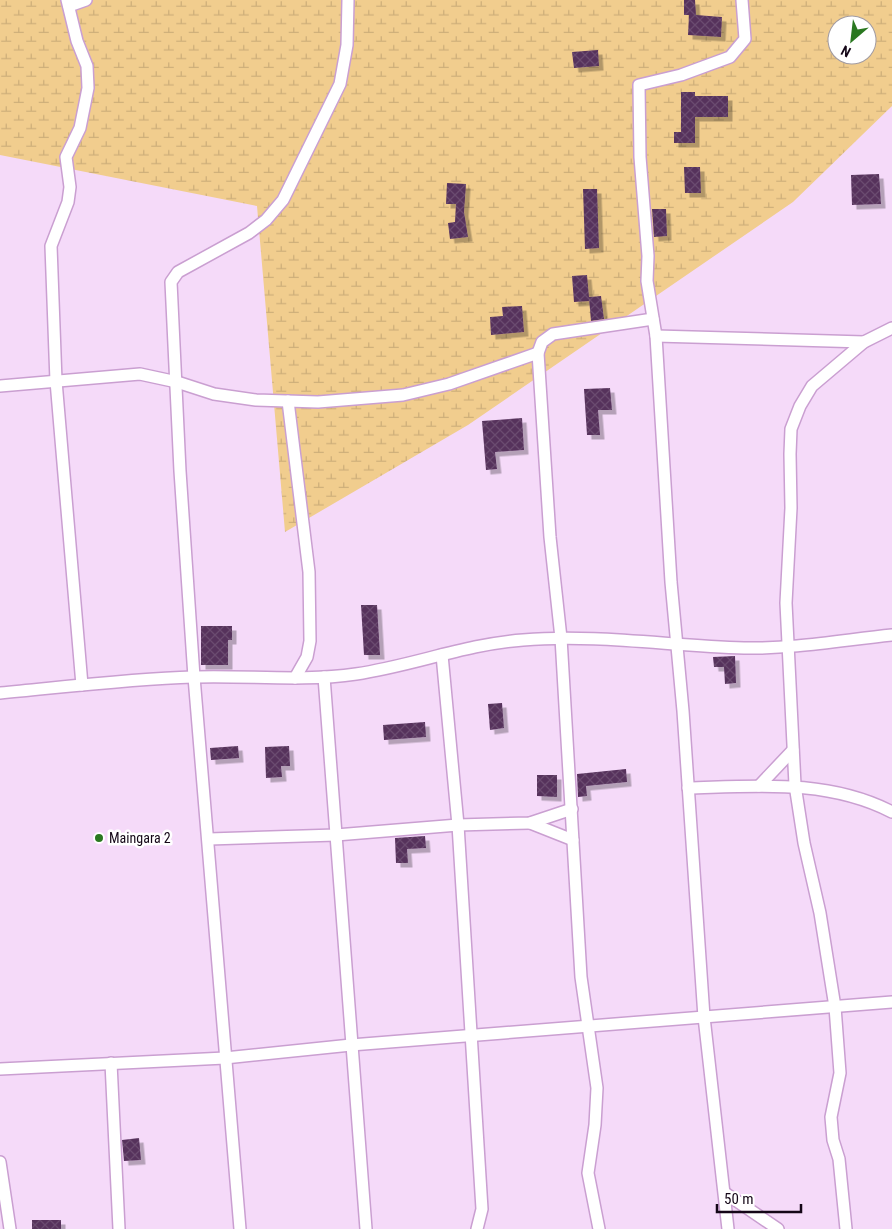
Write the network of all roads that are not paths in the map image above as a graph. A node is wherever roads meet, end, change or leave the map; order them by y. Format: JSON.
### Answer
{"nodes":[{"id":1,"x":86,"y":0,"type":"edge"},
{"id":2,"x":348,"y":0,"type":"edge"},
{"id":3,"x":742,"y":0,"type":"edge"},
{"id":4,"x":68,"y":3,"type":"edge"},
{"id":5,"x":653,"y":319,"type":"junction"},
{"id":6,"x":892,"y":328,"type":"edge"},
{"id":7,"x":656,"y":336,"type":"junction"},
{"id":8,"x":864,"y":342,"type":"junction"},
{"id":9,"x":538,"y":353,"type":"junction"},
{"id":10,"x":56,"y":381,"type":"junction"},
{"id":11,"x":177,"y":382,"type":"junction"},
{"id":12,"x":0,"y":386,"type":"edge"},
{"id":13,"x":288,"y":401,"type":"junction"},
{"id":14,"x":892,"y":635,"type":"edge"},
{"id":15,"x":561,"y":638,"type":"junction"},
{"id":16,"x":677,"y":645,"type":"junction"},
{"id":17,"x":788,"y":646,"type":"junction"},
{"id":18,"x":442,"y":655,"type":"junction"},
{"id":19,"x":194,"y":677,"type":"junction"},
{"id":20,"x":324,"y":677,"type":"junction"},
{"id":21,"x":295,"y":678,"type":"junction"},
{"id":22,"x":82,"y":685,"type":"junction"},
{"id":23,"x":0,"y":693,"type":"edge"},
{"id":24,"x":793,"y":750,"type":"junction"},
{"id":25,"x":795,"y":785,"type":"junction"},
{"id":26,"x":759,"y":786,"type":"junction"},
{"id":27,"x":688,"y":788,"type":"junction"},
{"id":28,"x":572,"y":809,"type":"junction"},
{"id":29,"x":892,"y":812,"type":"edge"},
{"id":30,"x":530,"y":823,"type":"junction"},
{"id":31,"x":458,"y":825,"type":"junction"},
{"id":32,"x":336,"y":835,"type":"junction"},
{"id":33,"x":209,"y":838,"type":"junction"},
{"id":34,"x":573,"y":840,"type":"junction"},
{"id":35,"x":892,"y":1002,"type":"edge"},
{"id":36,"x":834,"y":1007,"type":"junction"},
{"id":37,"x":704,"y":1017,"type":"junction"},
{"id":38,"x":589,"y":1026,"type":"junction"},
{"id":39,"x":470,"y":1036,"type":"junction"},
{"id":40,"x":351,"y":1044,"type":"junction"},
{"id":41,"x":225,"y":1058,"type":"junction"},
{"id":42,"x":111,"y":1063,"type":"junction"},
{"id":43,"x":0,"y":1068,"type":"edge"},
{"id":44,"x":0,"y":1162,"type":"edge"},
{"id":45,"x":725,"y":1193,"type":"junction"},
{"id":46,"x":10,"y":1229,"type":"edge"},
{"id":47,"x":119,"y":1229,"type":"edge"},
{"id":48,"x":240,"y":1229,"type":"edge"},
{"id":49,"x":366,"y":1229,"type":"edge"},
{"id":50,"x":477,"y":1229,"type":"edge"},
{"id":51,"x":599,"y":1229,"type":"edge"},
{"id":52,"x":728,"y":1229,"type":"edge"},
{"id":53,"x":778,"y":1229,"type":"edge"},
{"id":54,"x":846,"y":1229,"type":"edge"}],
"edges":[{"from":1,"to":4,"type":"street"},
{"from":2,"to":11,"type":"street"},
{"from":3,"to":5,"type":"street"},
{"from":4,"to":10,"type":"street"},
{"from":5,"to":7,"type":"street"},
{"from":5,"to":9,"type":"street"},
{"from":6,"to":8,"type":"street"},
{"from":7,"to":8,"type":"street"},
{"from":7,"to":16,"type":"street"},
{"from":8,"to":17,"type":"street"},
{"from":9,"to":13,"type":"street"},
{"from":9,"to":15,"type":"street"},
{"from":10,"to":11,"type":"street"},
{"from":10,"to":12,"type":"street"},
{"from":10,"to":22,"type":"street"},
{"from":11,"to":13,"type":"street"},
{"from":11,"to":19,"type":"street"},
{"from":13,"to":21,"type":"street"},
{"from":14,"to":17,"type":"street"},
{"from":15,"to":16,"type":"street"},
{"from":15,"to":18,"type":"street"},
{"from":15,"to":28,"type":"street"},
{"from":16,"to":17,"type":"street"},
{"from":16,"to":27,"type":"street"},
{"from":17,"to":24,"type":"street"},
{"from":18,"to":20,"type":"street"},
{"from":18,"to":31,"type":"street"},
{"from":19,"to":21,"type":"street"},
{"from":19,"to":22,"type":"street"},
{"from":19,"to":33,"type":"street"},
{"from":20,"to":21,"type":"street"},
{"from":20,"to":32,"type":"street"},
{"from":22,"to":23,"type":"street"},
{"from":24,"to":25,"type":"street"},
{"from":24,"to":26,"type":"street"},
{"from":25,"to":26,"type":"street"},
{"from":25,"to":29,"type":"street"},
{"from":25,"to":36,"type":"street"},
{"from":26,"to":27,"type":"street"},
{"from":27,"to":37,"type":"street"},
{"from":28,"to":30,"type":"street"},
{"from":28,"to":34,"type":"street"},
{"from":30,"to":31,"type":"street"},
{"from":30,"to":34,"type":"street"},
{"from":31,"to":32,"type":"street"},
{"from":31,"to":39,"type":"street"},
{"from":32,"to":33,"type":"street"},
{"from":32,"to":40,"type":"street"},
{"from":33,"to":41,"type":"street"},
{"from":34,"to":38,"type":"street"},
{"from":35,"to":36,"type":"street"},
{"from":36,"to":37,"type":"street"},
{"from":36,"to":54,"type":"street"},
{"from":37,"to":38,"type":"street"},
{"from":37,"to":45,"type":"street"},
{"from":38,"to":39,"type":"street"},
{"from":38,"to":51,"type":"street"},
{"from":39,"to":40,"type":"street"},
{"from":39,"to":50,"type":"street"},
{"from":40,"to":41,"type":"street"},
{"from":40,"to":49,"type":"street"},
{"from":41,"to":42,"type":"street"},
{"from":41,"to":48,"type":"street"},
{"from":42,"to":43,"type":"street"},
{"from":42,"to":47,"type":"street"},
{"from":44,"to":46,"type":"street"},
{"from":45,"to":52,"type":"street"},
{"from":45,"to":53,"type":"street"}]}
